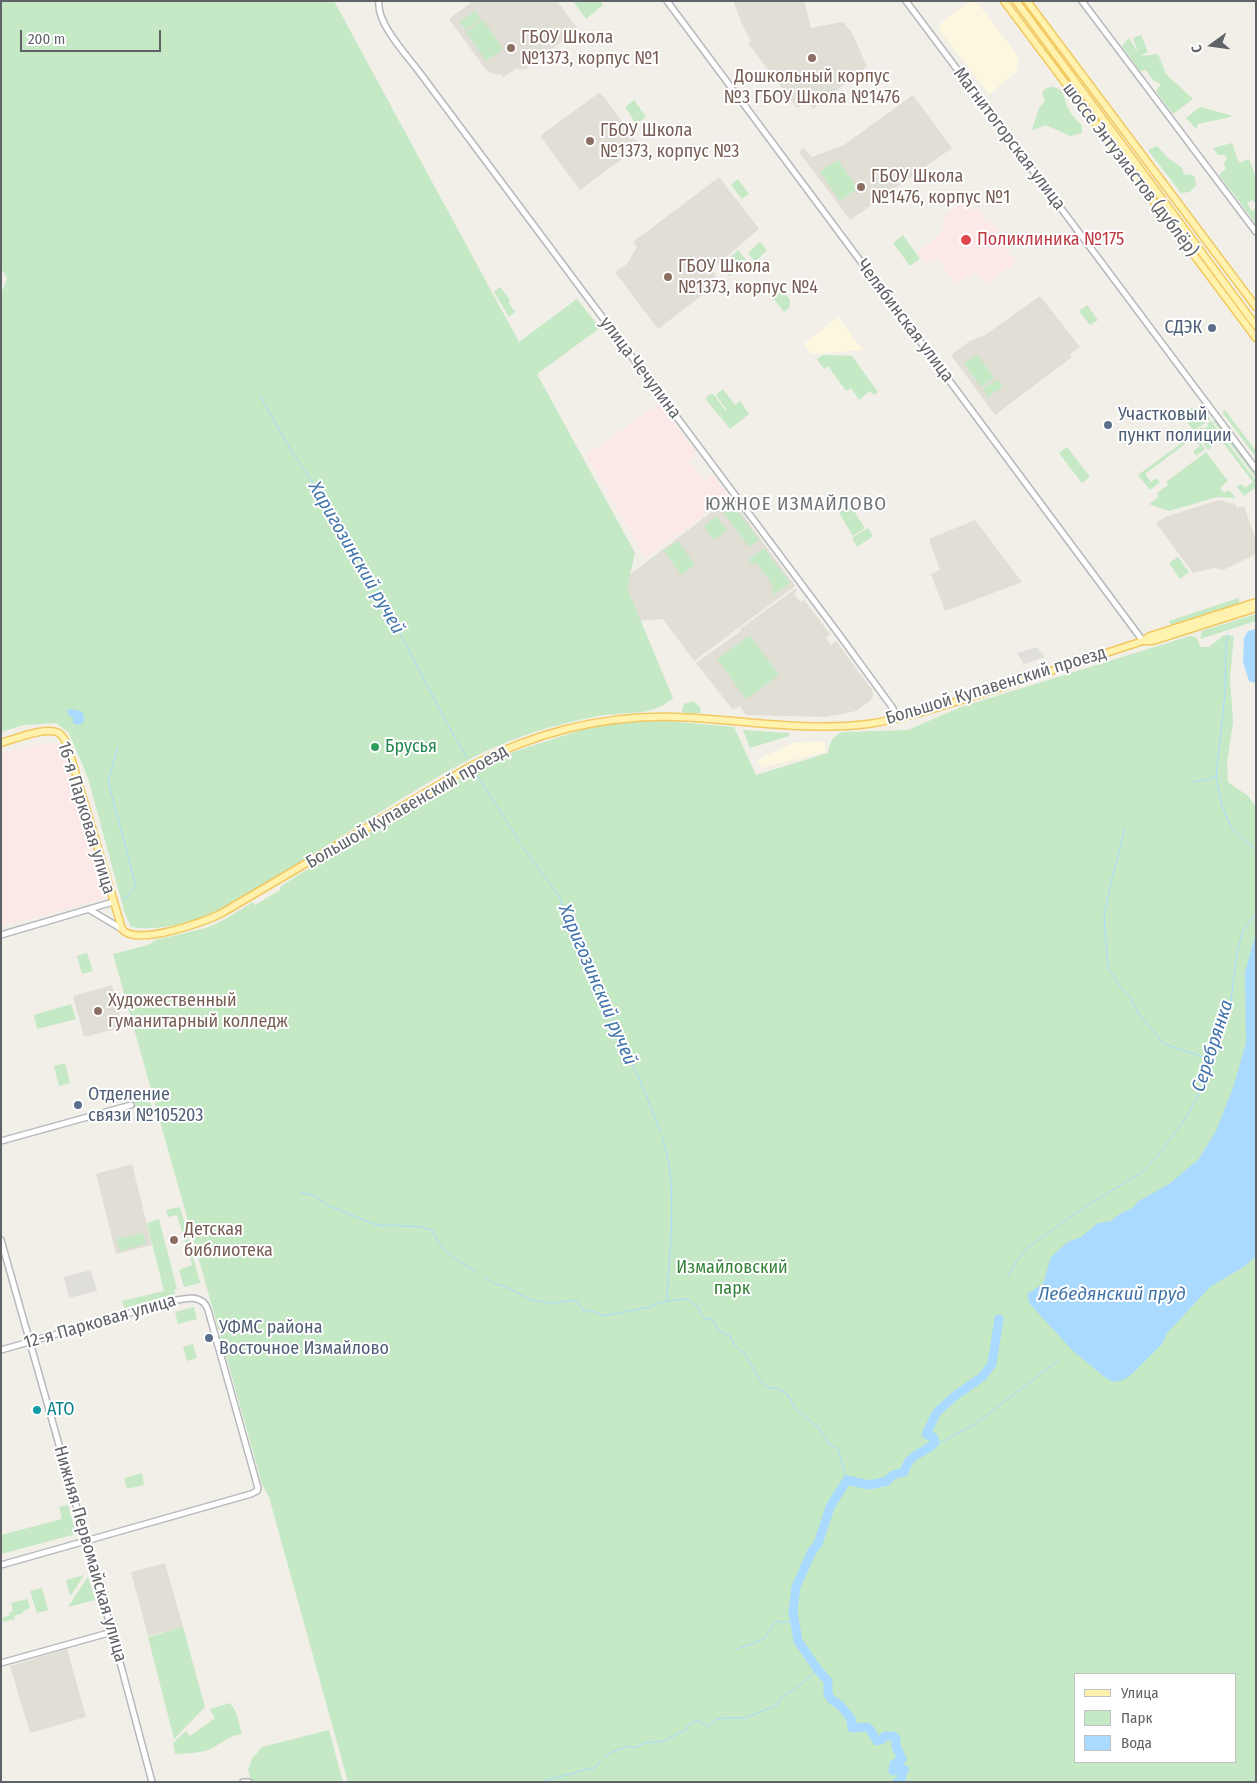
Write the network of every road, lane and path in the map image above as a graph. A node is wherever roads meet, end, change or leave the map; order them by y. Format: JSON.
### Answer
{"nodes":[{"id":1,"x":379,"y":1,"type":"edge"},
{"id":2,"x":667,"y":1,"type":"edge"},
{"id":3,"x":906,"y":1,"type":"edge"},
{"id":4,"x":1004,"y":1,"type":"edge"},
{"id":5,"x":1016,"y":1,"type":"edge"},
{"id":6,"x":1027,"y":1,"type":"edge"},
{"id":7,"x":1082,"y":1,"type":"edge"},
{"id":8,"x":1256,"y":232,"type":"edge"},
{"id":9,"x":1256,"y":307,"type":"edge"},
{"id":10,"x":1256,"y":326,"type":"edge"},
{"id":11,"x":1256,"y":338,"type":"edge"},
{"id":12,"x":1256,"y":469,"type":"edge"},
{"id":13,"x":1256,"y":602,"type":"edge"},
{"id":14,"x":1256,"y":608,"type":"edge"},
{"id":15,"x":1143,"y":641,"type":"junction"},
{"id":16,"x":898,"y":718,"type":"junction"},
{"id":17,"x":1,"y":743,"type":"edge"},
{"id":18,"x":113,"y":902,"type":"junction"},
{"id":19,"x":89,"y":910,"type":"junction"},
{"id":20,"x":122,"y":929,"type":"junction"},
{"id":21,"x":1,"y":935,"type":"edge"},
{"id":22,"x":131,"y":1105,"type":"dead end"},
{"id":23,"x":1,"y":1141,"type":"edge"},
{"id":24,"x":1,"y":1240,"type":"edge"},
{"id":25,"x":30,"y":1342,"type":"junction"},
{"id":26,"x":1,"y":1350,"type":"edge"},
{"id":27,"x":86,"y":1541,"type":"junction"},
{"id":28,"x":1,"y":1565,"type":"edge"},
{"id":29,"x":112,"y":1632,"type":"junction"},
{"id":30,"x":1,"y":1664,"type":"edge"},
{"id":31,"x":152,"y":1782,"type":"edge"},
{"id":32,"x":243,"y":1782,"type":"edge"},
{"id":33,"x":249,"y":1782,"type":"edge"}],
"edges":[{"from":1,"to":16,"type":"street","name":"улица Чечулина"},
{"from":2,"to":15,"type":"street","name":"Челябинская улица"},
{"from":3,"to":12,"type":"street","name":"Магнитогорская улица"},
{"from":4,"to":11,"type":"main road","name":"шоссе Энтузиастов (дублёр)"},
{"from":5,"to":10,"type":"main road"},
{"from":6,"to":9,"type":"main road"},
{"from":7,"to":8,"type":"street"},
{"from":13,"to":15,"type":"main road","name":"Большой Купавенский проезд"},
{"from":14,"to":15,"type":"main road","name":"Большой Купавенский проезд"},
{"from":15,"to":16,"type":"main road","name":"Большой Купавенский проезд"},
{"from":16,"to":20,"type":"main road","name":"Большой Купавенский проезд"},
{"from":17,"to":18,"type":"main road","name":"16-я Парковая улица"},
{"from":18,"to":19,"type":"street"},
{"from":18,"to":20,"type":"main road"},
{"from":19,"to":20,"type":"street"},
{"from":19,"to":21,"type":"street"},
{"from":22,"to":23,"type":"street"},
{"from":24,"to":25,"type":"street","name":"Нижняя Первомайская улица"},
{"from":25,"to":26,"type":"street","name":"12-я Парковая улица"},
{"from":25,"to":27,"type":"street","name":"Нижняя Первомайская улица"},
{"from":25,"to":27,"type":"street","name":"12-я Парковая улица"},
{"from":27,"to":28,"type":"street"},
{"from":27,"to":29,"type":"street","name":"Нижняя Первомайская улица"},
{"from":29,"to":30,"type":"street"},
{"from":29,"to":31,"type":"street","name":"Нижняя Первомайская улица"},
{"from":32,"to":33,"type":"street"}]}
